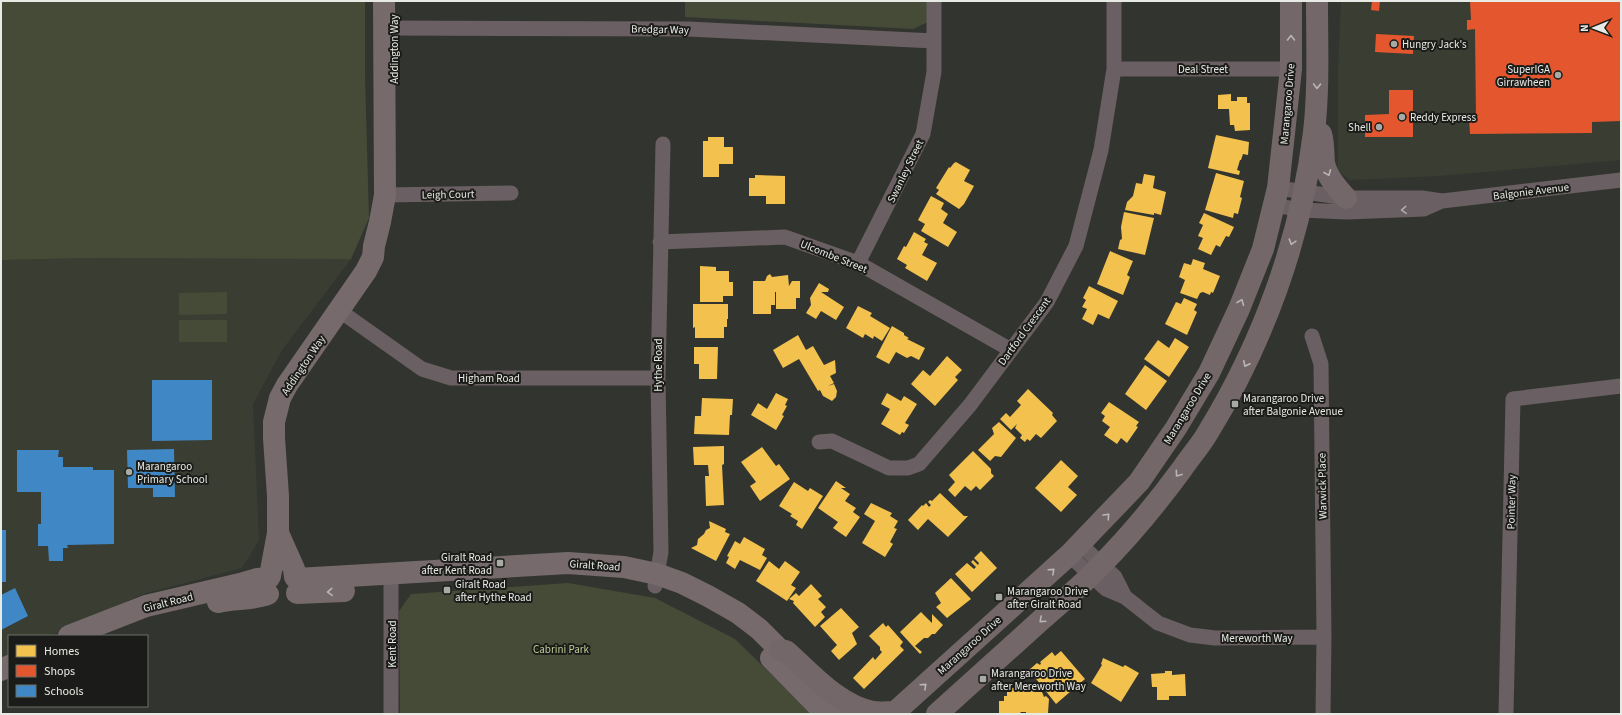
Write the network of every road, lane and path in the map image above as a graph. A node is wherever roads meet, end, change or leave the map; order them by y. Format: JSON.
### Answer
{"nodes":[{"id":1,"x":384,"y":1,"type":"edge"},
{"id":2,"x":394,"y":1,"type":"edge"},
{"id":3,"x":934,"y":1,"type":"edge"},
{"id":4,"x":1114,"y":1,"type":"edge"},
{"id":5,"x":1291,"y":1,"type":"edge"},
{"id":6,"x":1317,"y":1,"type":"edge"},
{"id":7,"x":390,"y":28,"type":"junction"},
{"id":8,"x":934,"y":41,"type":"junction"},
{"id":9,"x":1291,"y":69,"type":"junction"},
{"id":10,"x":1114,"y":70,"type":"junction"},
{"id":11,"x":1316,"y":107,"type":"junction"},
{"id":12,"x":663,"y":144,"type":"dead end"},
{"id":13,"x":1621,"y":180,"type":"edge"},
{"id":14,"x":511,"y":193,"type":"dead end"},
{"id":15,"x":390,"y":195,"type":"junction"},
{"id":16,"x":1276,"y":196,"type":"junction"},
{"id":17,"x":1346,"y":198,"type":"junction"},
{"id":18,"x":1302,"y":201,"type":"junction"},
{"id":19,"x":1442,"y":202,"type":"junction"},
{"id":20,"x":660,"y":242,"type":"junction"},
{"id":21,"x":858,"y":263,"type":"junction"},
{"id":22,"x":340,"y":311,"type":"junction"},
{"id":23,"x":1312,"y":336,"type":"dead end"},
{"id":24,"x":1011,"y":350,"type":"junction"},
{"id":25,"x":658,"y":378,"type":"junction"},
{"id":26,"x":1621,"y":386,"type":"edge"},
{"id":27,"x":819,"y":442,"type":"dead end"},
{"id":28,"x":278,"y":533,"type":"junction"},
{"id":29,"x":1075,"y":550,"type":"junction"},
{"id":30,"x":1097,"y":570,"type":"junction"},
{"id":31,"x":656,"y":580,"type":"junction"},
{"id":32,"x":391,"y":581,"type":"junction"},
{"id":33,"x":269,"y":583,"type":"junction"},
{"id":34,"x":296,"y":583,"type":"junction"},
{"id":35,"x":72,"y":635,"type":"edge"},
{"id":36,"x":106,"y":635,"type":"edge"},
{"id":37,"x":1324,"y":637,"type":"junction"},
{"id":38,"x":780,"y":650,"type":"junction"},
{"id":39,"x":894,"y":713,"type":"edge"},
{"id":40,"x":392,"y":714,"type":"edge"},
{"id":41,"x":826,"y":714,"type":"edge"},
{"id":42,"x":844,"y":714,"type":"edge"},
{"id":43,"x":937,"y":714,"type":"edge"},
{"id":44,"x":1323,"y":714,"type":"edge"},
{"id":45,"x":1506,"y":714,"type":"edge"}],
"edges":[{"from":1,"to":7,"type":"street","name":"Addington Way"},
{"from":2,"to":7,"type":"street","name":"Addington Way"},
{"from":3,"to":8,"type":"street","name":"Swanley Street"},
{"from":4,"to":10,"type":"street","name":"Dartford Crescent"},
{"from":9,"to":5,"type":"main road","name":"Marangaroo Drive","one_way":true},
{"from":6,"to":11,"type":"main road","one_way":true},
{"from":7,"to":8,"type":"street","name":"Bredgar Way"},
{"from":7,"to":15,"type":"street","name":"Addington Way"},
{"from":8,"to":21,"type":"street","name":"Swanley Street"},
{"from":9,"to":10,"type":"street","name":"Deal Street"},
{"from":9,"to":16,"type":"main road","name":"Marangaroo Drive"},
{"from":10,"to":24,"type":"street","name":"Dartford Crescent"},
{"from":11,"to":17,"type":"main road","one_way":true},
{"from":11,"to":18,"type":"main road"},
{"from":12,"to":20,"type":"street","name":"Hythe Road"},
{"from":13,"to":19,"type":"street","name":"Balgonie Avenue"},
{"from":14,"to":15,"type":"street","name":"Leigh Court"},
{"from":15,"to":22,"type":"street","name":"Addington Way"},
{"from":16,"to":18,"type":"street","name":"Balgonie Avenue"},
{"from":29,"to":16,"type":"main road","name":"Marangaroo Drive","one_way":true},
{"from":17,"to":18,"type":"street","name":"Balgonie Avenue"},
{"from":17,"to":19,"type":"street","name":"Balgonie Avenue"},
{"from":19,"to":18,"type":"street","name":"Balgonie Avenue","one_way":true},
{"from":18,"to":30,"type":"main road","one_way":true},
{"from":20,"to":21,"type":"street","name":"Ulcombe Street"},
{"from":20,"to":25,"type":"street","name":"Hythe Road"},
{"from":21,"to":24,"type":"street","name":"Ulcombe Street"},
{"from":22,"to":25,"type":"street","name":"Higham Road"},
{"from":22,"to":28,"type":"street","name":"Addington Way"},
{"from":23,"to":37,"type":"street","name":"Warwick Place"},
{"from":24,"to":27,"type":"street","name":"Dartford Crescent"},
{"from":25,"to":31,"type":"street","name":"Hythe Road"},
{"from":26,"to":45,"type":"street","name":"Pointer Way"},
{"from":28,"to":33,"type":"street","name":"Addington Way"},
{"from":28,"to":34,"type":"street","name":"Addington Way"},
{"from":29,"to":30,"type":"street","name":"Mereworth Way"},
{"from":39,"to":29,"type":"main road","name":"Marangaroo Drive","one_way":true},
{"from":30,"to":37,"type":"street","name":"Mereworth Way"},
{"from":30,"to":43,"type":"main road","one_way":true},
{"from":31,"to":32,"type":"street","name":"Giralt Road"},
{"from":31,"to":38,"type":"street","name":"Giralt Road"},
{"from":31,"to":41,"type":"street","name":"Giralt Road"},
{"from":32,"to":34,"type":"street","name":"Giralt Road"},
{"from":32,"to":40,"type":"street","name":"Kent Road"},
{"from":33,"to":34,"type":"street"},
{"from":33,"to":34,"type":"street"},
{"from":33,"to":35,"type":"street","name":"Giralt Road"},
{"from":33,"to":36,"type":"street","name":"Giralt Road"},
{"from":37,"to":44,"type":"street"},
{"from":38,"to":39,"type":"main road"},
{"from":38,"to":42,"type":"street","name":"Giralt Road"}]}
